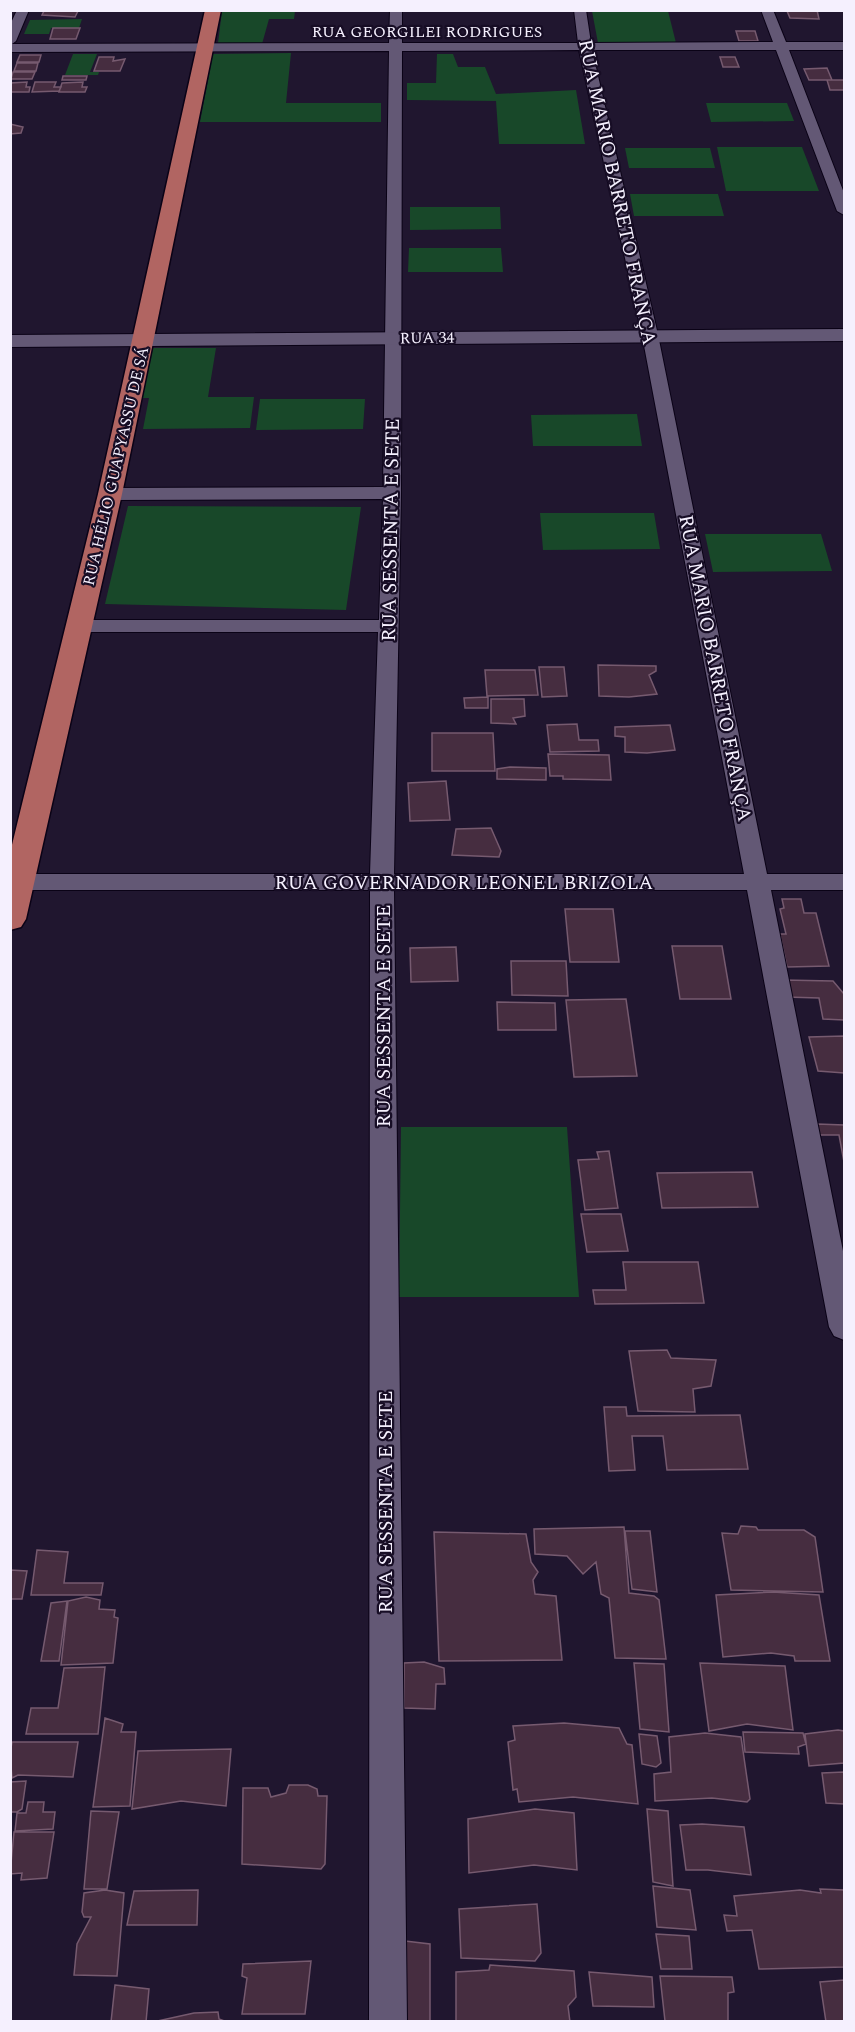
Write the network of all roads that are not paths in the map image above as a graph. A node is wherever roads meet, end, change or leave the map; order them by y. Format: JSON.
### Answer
{"nodes":[{"id":1,"x":23,"y":10,"type":"edge"},
{"id":2,"x":213,"y":10,"type":"edge"},
{"id":3,"x":396,"y":10,"type":"edge"},
{"id":4,"x":580,"y":10,"type":"edge"},
{"id":5,"x":767,"y":10,"type":"edge"},
{"id":6,"x":10,"y":41,"type":"edge"},
{"id":7,"x":781,"y":46,"type":"junction"},
{"id":8,"x":844,"y":46,"type":"edge"},
{"id":9,"x":395,"y":47,"type":"junction"},
{"id":10,"x":585,"y":47,"type":"junction"},
{"id":11,"x":10,"y":48,"type":"edge"},
{"id":12,"x":206,"y":48,"type":"junction"},
{"id":13,"x":844,"y":211,"type":"edge"},
{"id":14,"x":650,"y":335,"type":"junction"},
{"id":15,"x":844,"y":335,"type":"edge"},
{"id":16,"x":393,"y":338,"type":"junction"},
{"id":17,"x":10,"y":341,"type":"edge"},
{"id":18,"x":143,"y":341,"type":"junction"},
{"id":19,"x":392,"y":493,"type":"junction"},
{"id":20,"x":110,"y":494,"type":"junction"},
{"id":21,"x":79,"y":626,"type":"junction"},
{"id":22,"x":388,"y":626,"type":"junction"},
{"id":23,"x":382,"y":881,"type":"junction"},
{"id":24,"x":14,"y":882,"type":"edge"},
{"id":25,"x":844,"y":882,"type":"edge"},
{"id":26,"x":758,"y":883,"type":"junction"},
{"id":27,"x":10,"y":919,"type":"edge"},
{"id":28,"x":844,"y":1327,"type":"edge"},
{"id":29,"x":388,"y":2022,"type":"edge"}],
"edges":[{"from":1,"to":6,"type":"street"},
{"from":2,"to":12,"type":"main road","name":"RUA HÉLIO GUAPYASSU DE SÁ"},
{"from":3,"to":9,"type":"street","name":"RUA SESSENTA E SETE"},
{"from":4,"to":10,"type":"street","name":"RUA MARIO BARRETO FRANÇA"},
{"from":5,"to":7,"type":"street"},
{"from":7,"to":8,"type":"street","name":"RUA GEORGILEI RODRIGUES"},
{"from":7,"to":10,"type":"street","name":"RUA GEORGILEI RODRIGUES"},
{"from":7,"to":13,"type":"street"},
{"from":9,"to":10,"type":"street","name":"RUA GEORGILEI RODRIGUES"},
{"from":9,"to":12,"type":"street","name":"RUA GEORGILEI RODRIGUES"},
{"from":9,"to":16,"type":"street","name":"RUA SESSENTA E SETE"},
{"from":10,"to":14,"type":"street","name":"RUA MARIO BARRETO FRANÇA"},
{"from":11,"to":12,"type":"street","name":"RUA GEORGILEI RODRIGUES"},
{"from":12,"to":18,"type":"main road","name":"RUA HÉLIO GUAPYASSU DE SÁ"},
{"from":14,"to":15,"type":"street","name":"RUA 34"},
{"from":14,"to":16,"type":"street","name":"RUA 34"},
{"from":14,"to":26,"type":"street","name":"RUA MARIO BARRETO FRANÇA"},
{"from":16,"to":18,"type":"street","name":"RUA 34"},
{"from":16,"to":19,"type":"street","name":"RUA SESSENTA E SETE"},
{"from":17,"to":18,"type":"street","name":"RUA 34"},
{"from":18,"to":20,"type":"main road","name":"RUA HÉLIO GUAPYASSU DE SÁ"},
{"from":19,"to":20,"type":"street"},
{"from":19,"to":22,"type":"street","name":"RUA SESSENTA E SETE"},
{"from":20,"to":21,"type":"main road","name":"RUA HÉLIO GUAPYASSU DE SÁ"},
{"from":21,"to":22,"type":"street"},
{"from":21,"to":24,"type":"main road","name":"RUA HÉLIO GUAPYASSU DE SÁ"},
{"from":22,"to":23,"type":"street","name":"RUA SESSENTA E SETE"},
{"from":23,"to":24,"type":"street","name":"RUA GOVERNADOR LEONEL BRIZOLA"},
{"from":23,"to":26,"type":"street","name":"RUA GOVERNADOR LEONEL BRIZOLA"},
{"from":23,"to":29,"type":"street","name":"RUA SESSENTA E SETE"},
{"from":24,"to":27,"type":"main road","name":"RUA HÉLIO GUAPYASSU DE SÁ"},
{"from":25,"to":26,"type":"street","name":"RUA GOVERNADOR LEONEL BRIZOLA"},
{"from":26,"to":28,"type":"street","name":"RUA MARIO BARRETO FRANÇA"}]}
